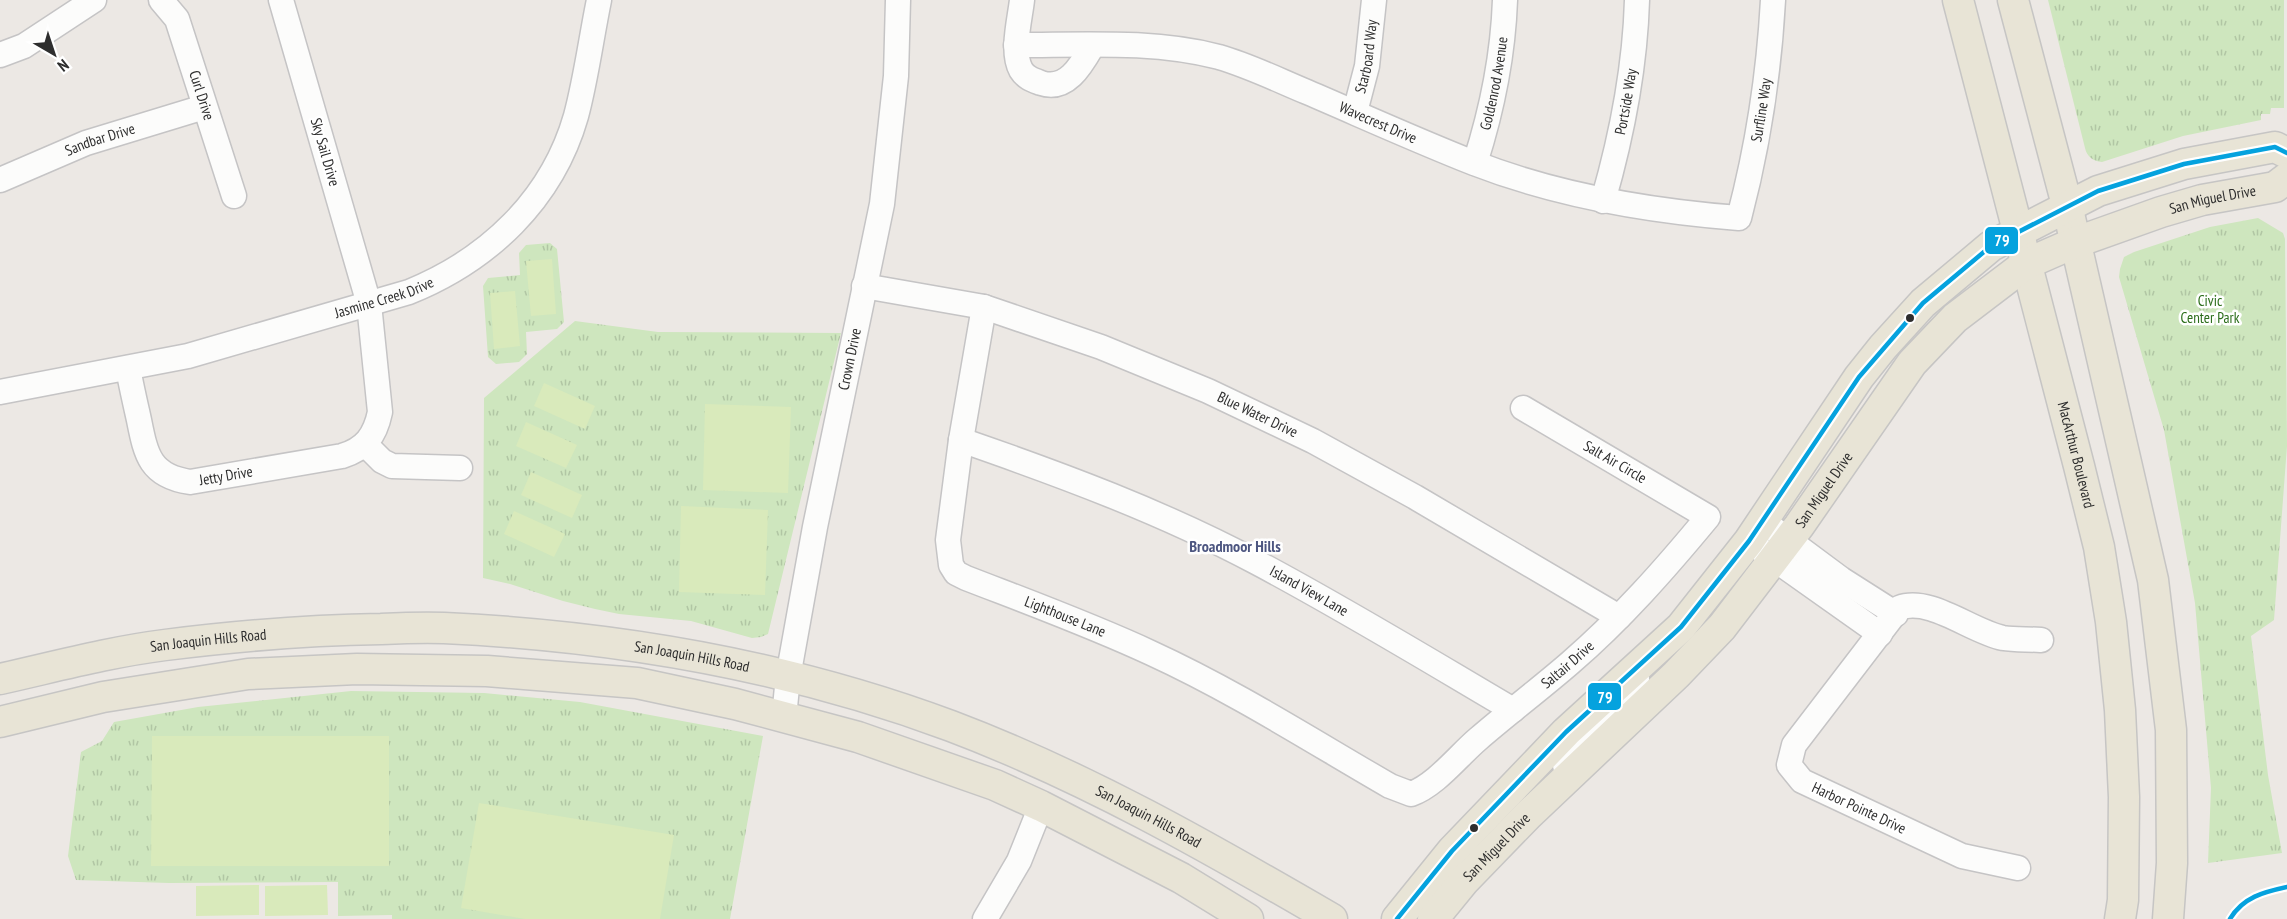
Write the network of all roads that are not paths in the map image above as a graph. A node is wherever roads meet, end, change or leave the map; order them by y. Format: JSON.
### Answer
{"nodes":[{"id":1,"x":94,"y":0,"type":"edge"},
{"id":2,"x":161,"y":0,"type":"edge"},
{"id":3,"x":281,"y":0,"type":"edge"},
{"id":4,"x":599,"y":0,"type":"edge"},
{"id":5,"x":1022,"y":0,"type":"edge"},
{"id":6,"x":1374,"y":0,"type":"edge"},
{"id":7,"x":1505,"y":0,"type":"edge"},
{"id":8,"x":1637,"y":0,"type":"edge"},
{"id":9,"x":1773,"y":0,"type":"edge"},
{"id":10,"x":1958,"y":0,"type":"edge"},
{"id":11,"x":2013,"y":0,"type":"edge"},
{"id":12,"x":893,"y":1,"type":"edge"},
{"id":13,"x":1016,"y":45,"type":"junction"},
{"id":14,"x":1093,"y":45,"type":"junction"},
{"id":15,"x":0,"y":56,"type":"edge"},
{"id":16,"x":204,"y":106,"type":"junction"},
{"id":17,"x":1355,"y":112,"type":"junction"},
{"id":18,"x":2287,"y":153,"type":"edge"},
{"id":19,"x":1475,"y":164,"type":"junction"},
{"id":20,"x":2287,"y":178,"type":"edge"},
{"id":21,"x":0,"y":180,"type":"edge"},
{"id":22,"x":234,"y":196,"type":"dead end"},
{"id":23,"x":1603,"y":201,"type":"junction"},
{"id":24,"x":2067,"y":206,"type":"junction"},
{"id":25,"x":1739,"y":218,"type":"joint"},
{"id":26,"x":2019,"y":231,"type":"junction"},
{"id":27,"x":2074,"y":243,"type":"junction"},
{"id":28,"x":2026,"y":264,"type":"junction"},
{"id":29,"x":864,"y":286,"type":"junction"},
{"id":30,"x":369,"y":304,"type":"junction"},
{"id":31,"x":984,"y":307,"type":"junction"},
{"id":32,"x":128,"y":368,"type":"junction"},
{"id":33,"x":0,"y":392,"type":"edge"},
{"id":34,"x":1523,"y":408,"type":"dead end"},
{"id":35,"x":961,"y":440,"type":"junction"},
{"id":36,"x":365,"y":444,"type":"junction"},
{"id":37,"x":460,"y":468,"type":"dead end"},
{"id":38,"x":1708,"y":517,"type":"joint"},
{"id":39,"x":1756,"y":531,"type":"junction"},
{"id":40,"x":1781,"y":550,"type":"junction"},
{"id":41,"x":1896,"y":614,"type":"junction"},
{"id":42,"x":1619,"y":617,"type":"junction"},
{"id":43,"x":1880,"y":634,"type":"junction"},
{"id":44,"x":2041,"y":640,"type":"dead end"},
{"id":45,"x":1646,"y":660,"type":"junction"},
{"id":46,"x":788,"y":677,"type":"junction"},
{"id":47,"x":0,"y":679,"type":"edge"},
{"id":48,"x":1513,"y":710,"type":"junction"},
{"id":49,"x":784,"y":717,"type":"junction"},
{"id":50,"x":0,"y":722,"type":"edge"},
{"id":51,"x":1568,"y":777,"type":"junction"},
{"id":52,"x":1411,"y":794,"type":"joint"},
{"id":53,"x":1041,"y":807,"type":"junction"},
{"id":54,"x":2018,"y":868,"type":"dead end"},
{"id":55,"x":985,"y":919,"type":"edge"},
{"id":56,"x":1248,"y":919,"type":"edge"},
{"id":57,"x":1332,"y":919,"type":"edge"},
{"id":58,"x":1397,"y":919,"type":"edge"},
{"id":59,"x":1433,"y":919,"type":"edge"},
{"id":60,"x":2120,"y":919,"type":"edge"},
{"id":61,"x":2168,"y":919,"type":"edge"}],
"edges":[{"from":1,"to":15,"type":"street"},
{"from":2,"to":16,"type":"street","name":"Curl Drive"},
{"from":3,"to":30,"type":"street","name":"Sky Sail Drive"},
{"from":4,"to":30,"type":"street","name":"Jasmine Creek Drive"},
{"from":5,"to":13,"type":"street"},
{"from":6,"to":17,"type":"street","name":"Starboard Way"},
{"from":7,"to":19,"type":"street","name":"Goldenrod Avenue"},
{"from":8,"to":23,"type":"street","name":"Portside Way"},
{"from":9,"to":25,"type":"street","name":"Surfline Way"},
{"from":10,"to":26,"type":"main road","name":"MacArthur Boulevard"},
{"from":11,"to":24,"type":"main road"},
{"from":12,"to":29,"type":"street","name":"Crown Drive"},
{"from":13,"to":14,"type":"street","name":"Wavecrest Drive"},
{"from":13,"to":14,"type":"street"},
{"from":14,"to":17,"type":"street","name":"Wavecrest Drive"},
{"from":16,"to":21,"type":"street","name":"Sandbar Drive"},
{"from":16,"to":22,"type":"street","name":"Curl Drive"},
{"from":17,"to":19,"type":"street","name":"Wavecrest Drive"},
{"from":18,"to":24,"type":"main road","name":"San Miguel Drive"},
{"from":19,"to":23,"type":"street","name":"Wavecrest Drive"},
{"from":20,"to":27,"type":"main road","name":"San Miguel Drive"},
{"from":23,"to":25,"type":"street","name":"Wavecrest Drive"},
{"from":24,"to":26,"type":"main road","name":"San Miguel Drive"},
{"from":24,"to":27,"type":"main road"},
{"from":26,"to":28,"type":"main road","name":"MacArthur Boulevard"},
{"from":26,"to":39,"type":"main road","name":"San Miguel Drive"},
{"from":27,"to":28,"type":"main road","name":"San Miguel Drive"},
{"from":27,"to":61,"type":"main road"},
{"from":28,"to":40,"type":"main road","name":"San Miguel Drive"},
{"from":28,"to":60,"type":"main road","name":"MacArthur Boulevard"},
{"from":29,"to":31,"type":"street","name":"Blue Water Drive"},
{"from":29,"to":46,"type":"street","name":"Crown Drive"},
{"from":30,"to":32,"type":"street","name":"Jasmine Creek Drive"},
{"from":30,"to":36,"type":"street"},
{"from":31,"to":35,"type":"street","name":"Lighthouse Lane"},
{"from":31,"to":42,"type":"street","name":"Blue Water Drive"},
{"from":32,"to":33,"type":"street","name":"Jasmine Creek Drive"},
{"from":32,"to":36,"type":"street","name":"Jetty Drive"},
{"from":34,"to":38,"type":"street","name":"Salt Air Circle"},
{"from":35,"to":48,"type":"street","name":"Island View Lane"},
{"from":35,"to":52,"type":"street","name":"Lighthouse Lane"},
{"from":36,"to":37,"type":"street"},
{"from":38,"to":42,"type":"street","name":"Saltair Drive"},
{"from":39,"to":40,"type":"street"},
{"from":39,"to":45,"type":"main road","name":"San Miguel Drive"},
{"from":40,"to":41,"type":"street"},
{"from":40,"to":43,"type":"street"},
{"from":40,"to":51,"type":"main road","name":"San Miguel Drive"},
{"from":41,"to":43,"type":"street","name":"Harbor Pointe Drive"},
{"from":41,"to":44,"type":"street"},
{"from":42,"to":48,"type":"street","name":"Saltair Drive"},
{"from":43,"to":54,"type":"street","name":"Harbor Pointe Drive"},
{"from":45,"to":51,"type":"street"},
{"from":45,"to":58,"type":"main road","name":"San Miguel Drive"},
{"from":46,"to":47,"type":"main road","name":"San Joaquin Hills Road"},
{"from":46,"to":49,"type":"street","name":"Crown Drive"},
{"from":46,"to":57,"type":"main road","name":"San Joaquin Hills Road"},
{"from":48,"to":52,"type":"street","name":"Saltair Drive"},
{"from":49,"to":50,"type":"main road"},
{"from":49,"to":53,"type":"main road"},
{"from":51,"to":59,"type":"main road","name":"San Miguel Drive"},
{"from":53,"to":55,"type":"street"},
{"from":53,"to":56,"type":"main road"}]}
